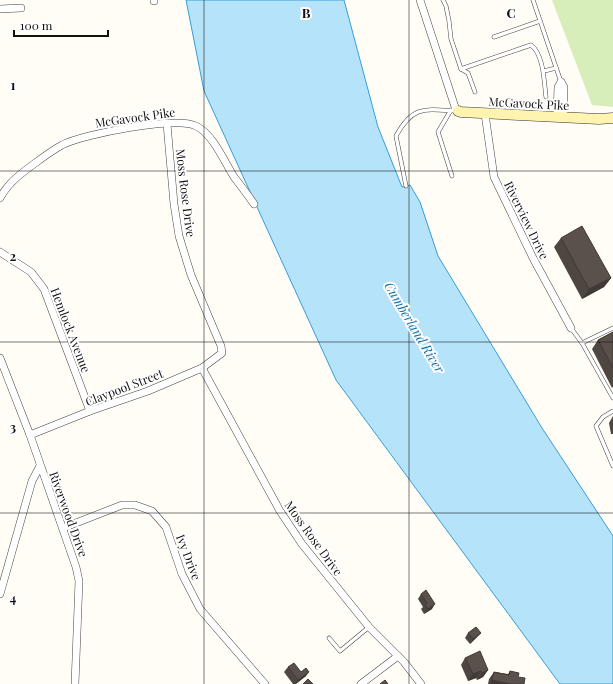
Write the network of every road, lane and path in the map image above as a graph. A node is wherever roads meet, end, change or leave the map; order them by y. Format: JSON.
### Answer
{"nodes":[{"id":1,"x":420,"y":0,"type":"edge"},
{"id":2,"x":443,"y":0,"type":"edge"},
{"id":3,"x":533,"y":0,"type":"edge"},
{"id":4,"x":21,"y":8,"type":"dead end"},
{"id":5,"x":0,"y":9,"type":"edge"},
{"id":6,"x":540,"y":21,"type":"junction"},
{"id":7,"x":494,"y":37,"type":"dead end"},
{"id":8,"x":556,"y":68,"type":"junction"},
{"id":9,"x":461,"y":69,"type":"junction"},
{"id":10,"x":544,"y":71,"type":"junction"},
{"id":11,"x":561,"y":82,"type":"joint"},
{"id":12,"x":475,"y":92,"type":"dead end"},
{"id":13,"x":546,"y":97,"type":"dead end"},
{"id":14,"x":454,"y":111,"type":"junction"},
{"id":15,"x":485,"y":114,"type":"junction"},
{"id":16,"x":560,"y":117,"type":"junction"},
{"id":17,"x":613,"y":118,"type":"edge"},
{"id":18,"x":599,"y":119,"type":"junction"},
{"id":19,"x":613,"y":122,"type":"edge"},
{"id":20,"x":167,"y":124,"type":"junction"},
{"id":21,"x":452,"y":176,"type":"dead end"},
{"id":22,"x":406,"y":186,"type":"dead end"},
{"id":23,"x":0,"y":198,"type":"edge"},
{"id":24,"x":254,"y":204,"type":"dead end"},
{"id":25,"x":0,"y":252,"type":"edge"},
{"id":26,"x":571,"y":328,"type":"joint"},
{"id":27,"x":613,"y":328,"type":"edge"},
{"id":28,"x":582,"y":343,"type":"junction"},
{"id":29,"x":222,"y":353,"type":"joint"},
{"id":30,"x":0,"y":358,"type":"edge"},
{"id":31,"x":202,"y":368,"type":"junction"},
{"id":32,"x":613,"y":398,"type":"edge"},
{"id":33,"x":90,"y":411,"type":"junction"},
{"id":34,"x":613,"y":411,"type":"edge"},
{"id":35,"x":30,"y":435,"type":"junction"},
{"id":36,"x":40,"y":466,"type":"junction"},
{"id":37,"x":613,"y":466,"type":"edge"},
{"id":38,"x":63,"y":528,"type":"junction"},
{"id":39,"x":0,"y":594,"type":"edge"},
{"id":40,"x":369,"y":627,"type":"junction"},
{"id":41,"x":329,"y":638,"type":"dead end"},
{"id":42,"x":398,"y":656,"type":"junction"},
{"id":43,"x":75,"y":684,"type":"edge"},
{"id":44,"x":265,"y":684,"type":"edge"},
{"id":45,"x":361,"y":684,"type":"edge"},
{"id":46,"x":421,"y":684,"type":"edge"}],
"edges":[{"from":1,"to":14,"type":"street"},
{"from":2,"to":9,"type":"lane"},
{"from":3,"to":6,"type":"lane"},
{"from":4,"to":5,"type":"street"},
{"from":6,"to":7,"type":"lane"},
{"from":6,"to":8,"type":"lane"},
{"from":8,"to":10,"type":"lane"},
{"from":8,"to":11,"type":"lane"},
{"from":9,"to":10,"type":"lane"},
{"from":9,"to":12,"type":"lane"},
{"from":10,"to":13,"type":"lane"},
{"from":11,"to":16,"type":"street"},
{"from":14,"to":15,"type":"street","name":"McGavock Pike"},
{"from":14,"to":21,"type":"lane"},
{"from":14,"to":22,"type":"lane"},
{"from":15,"to":16,"type":"street","name":"McGavock Pike"},
{"from":15,"to":26,"type":"street","name":"Riverview Drive"},
{"from":16,"to":18,"type":"street","name":"McGavock Pike"},
{"from":17,"to":18,"type":"street","name":"McGavock Pike"},
{"from":18,"to":19,"type":"street","name":"McGavock Pike"},
{"from":20,"to":23,"type":"street","name":"McGavock Pike"},
{"from":20,"to":24,"type":"street","name":"McGavock Pike"},
{"from":20,"to":29,"type":"street","name":"Moss Rose Drive"},
{"from":25,"to":33,"type":"street","name":"Hemlock Avenue"},
{"from":26,"to":28,"type":"lane"},
{"from":27,"to":28,"type":"lane"},
{"from":28,"to":32,"type":"lane"},
{"from":29,"to":31,"type":"street","name":"Claypool Street"},
{"from":30,"to":35,"type":"street","name":"Riverwood Drive"},
{"from":31,"to":33,"type":"street","name":"Claypool Street"},
{"from":31,"to":40,"type":"street","name":"Moss Rose Drive"},
{"from":33,"to":35,"type":"street","name":"Claypool Street"},
{"from":34,"to":37,"type":"lane"},
{"from":35,"to":36,"type":"street","name":"Riverwood Drive"},
{"from":36,"to":38,"type":"street","name":"Riverwood Drive"},
{"from":36,"to":39,"type":"street"},
{"from":38,"to":43,"type":"street","name":"Riverwood Drive"},
{"from":38,"to":44,"type":"street","name":"Ivy Drive"},
{"from":40,"to":41,"type":"lane"},
{"from":40,"to":42,"type":"street","name":"Moss Rose Drive"},
{"from":42,"to":45,"type":"street"},
{"from":42,"to":46,"type":"street","name":"Moss Rose Drive"}]}
